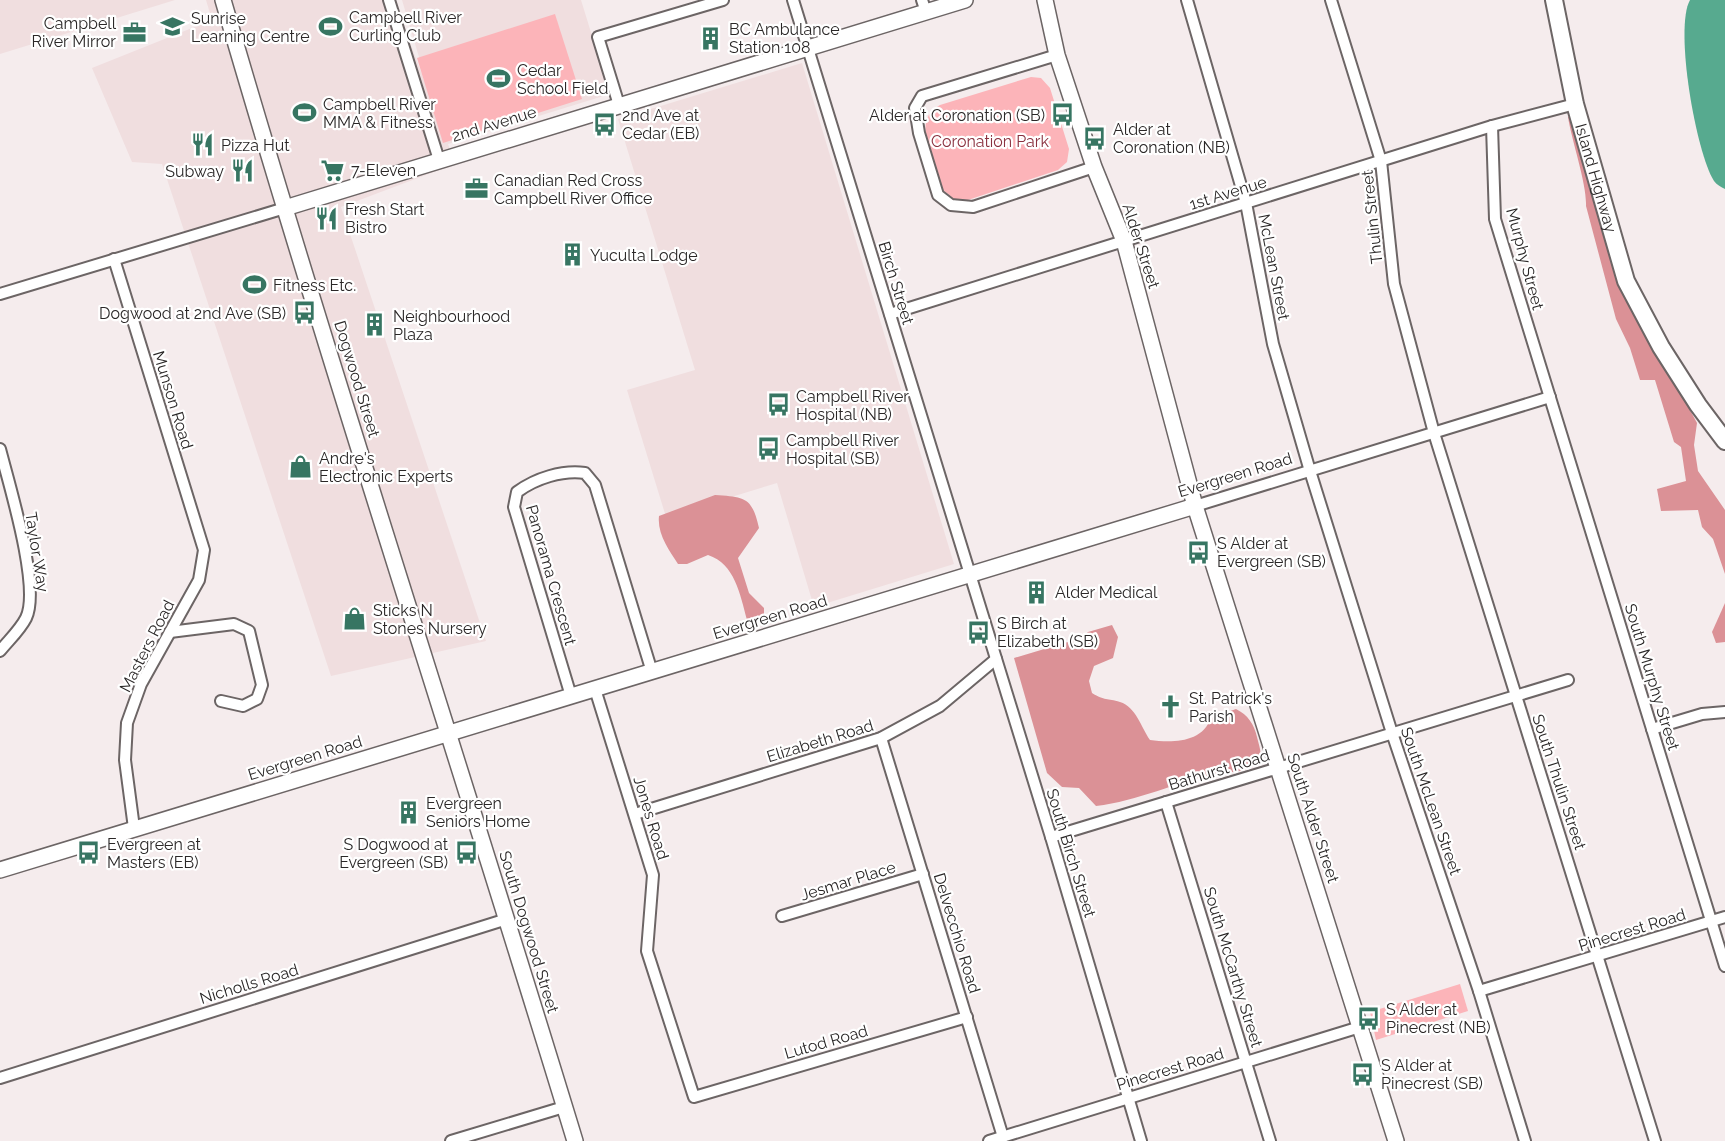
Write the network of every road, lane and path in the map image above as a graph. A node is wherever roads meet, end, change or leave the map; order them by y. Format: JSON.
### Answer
{"nodes":[{"id":1,"x":223,"y":0,"type":"edge"},
{"id":2,"x":389,"y":0,"type":"edge"},
{"id":3,"x":723,"y":0,"type":"edge"},
{"id":4,"x":793,"y":0,"type":"edge"},
{"id":5,"x":965,"y":0,"type":"edge"},
{"id":6,"x":1046,"y":0,"type":"edge"},
{"id":7,"x":1187,"y":0,"type":"edge"},
{"id":8,"x":1331,"y":0,"type":"edge"},
{"id":9,"x":1554,"y":0,"type":"edge"},
{"id":10,"x":924,"y":6,"type":"edge"},
{"id":11,"x":808,"y":48,"type":"junction"},
{"id":12,"x":1057,"y":55,"type":"junction"},
{"id":13,"x":1575,"y":104,"type":"junction"},
{"id":14,"x":619,"y":105,"type":"junction"},
{"id":15,"x":1492,"y":126,"type":"junction"},
{"id":16,"x":439,"y":160,"type":"junction"},
{"id":17,"x":1381,"y":161,"type":"junction"},
{"id":18,"x":1094,"y":167,"type":"junction"},
{"id":19,"x":1246,"y":203,"type":"junction"},
{"id":20,"x":285,"y":208,"type":"junction"},
{"id":21,"x":1124,"y":241,"type":"junction"},
{"id":22,"x":114,"y":259,"type":"junction"},
{"id":23,"x":0,"y":294,"type":"edge"},
{"id":24,"x":890,"y":314,"type":"junction"},
{"id":25,"x":1550,"y":398,"type":"junction"},
{"id":26,"x":1434,"y":433,"type":"junction"},
{"id":27,"x":1725,"y":440,"type":"edge"},
{"id":28,"x":0,"y":449,"type":"edge"},
{"id":29,"x":1310,"y":471,"type":"junction"},
{"id":30,"x":1195,"y":506,"type":"junction"},
{"id":31,"x":204,"y":550,"type":"joint"},
{"id":32,"x":970,"y":574,"type":"junction"},
{"id":33,"x":170,"y":632,"type":"junction"},
{"id":34,"x":0,"y":651,"type":"edge"},
{"id":35,"x":996,"y":659,"type":"junction"},
{"id":36,"x":652,"y":672,"type":"junction"},
{"id":37,"x":1568,"y":680,"type":"dead end"},
{"id":38,"x":595,"y":689,"type":"junction"},
{"id":39,"x":571,"y":696,"type":"junction"},
{"id":40,"x":1515,"y":696,"type":"junction"},
{"id":41,"x":221,"y":701,"type":"dead end"},
{"id":42,"x":1725,"y":712,"type":"edge"},
{"id":43,"x":1652,"y":729,"type":"junction"},
{"id":44,"x":1392,"y":733,"type":"junction"},
{"id":45,"x":447,"y":734,"type":"junction"},
{"id":46,"x":881,"y":738,"type":"junction"},
{"id":47,"x":1278,"y":768,"type":"junction"},
{"id":48,"x":1166,"y":802,"type":"junction"},
{"id":49,"x":634,"y":814,"type":"junction"},
{"id":50,"x":135,"y":828,"type":"junction"},
{"id":51,"x":1051,"y":837,"type":"junction"},
{"id":52,"x":0,"y":870,"type":"edge"},
{"id":53,"x":923,"y":874,"type":"junction"},
{"id":54,"x":782,"y":916,"type":"dead end"},
{"id":55,"x":1725,"y":917,"type":"edge"},
{"id":56,"x":507,"y":919,"type":"junction"},
{"id":57,"x":1711,"y":921,"type":"junction"},
{"id":58,"x":1599,"y":957,"type":"junction"},
{"id":59,"x":1725,"y":966,"type":"edge"},
{"id":60,"x":1479,"y":991,"type":"junction"},
{"id":61,"x":968,"y":1017,"type":"junction"},
{"id":62,"x":1360,"y":1027,"type":"junction"},
{"id":63,"x":1246,"y":1062,"type":"junction"},
{"id":64,"x":0,"y":1078,"type":"edge"},
{"id":65,"x":694,"y":1097,"type":"joint"},
{"id":66,"x":1127,"y":1098,"type":"junction"},
{"id":67,"x":564,"y":1107,"type":"junction"},
{"id":68,"x":1003,"y":1137,"type":"junction"},
{"id":69,"x":451,"y":1141,"type":"edge"},
{"id":70,"x":575,"y":1141,"type":"edge"},
{"id":71,"x":989,"y":1141,"type":"edge"},
{"id":72,"x":1141,"y":1141,"type":"edge"},
{"id":73,"x":1270,"y":1141,"type":"edge"},
{"id":74,"x":1396,"y":1141,"type":"edge"},
{"id":75,"x":1525,"y":1141,"type":"edge"},
{"id":76,"x":1654,"y":1141,"type":"edge"}],
"edges":[{"from":1,"to":20,"type":"street","name":"Dogwood Street"},
{"from":2,"to":16,"type":"street"},
{"from":3,"to":14,"type":"street"},
{"from":4,"to":11,"type":"street","name":"Birch Street"},
{"from":5,"to":10,"type":"street","name":"2nd Avenue"},
{"from":6,"to":12,"type":"street","name":"Alder Street"},
{"from":7,"to":19,"type":"street","name":"McLean Street"},
{"from":8,"to":17,"type":"street","name":"Thulin Street"},
{"from":9,"to":13,"type":"main road","name":"Island Highway"},
{"from":10,"to":11,"type":"street","name":"2nd Avenue"},
{"from":11,"to":14,"type":"street","name":"2nd Avenue"},
{"from":11,"to":24,"type":"street","name":"Birch Street"},
{"from":12,"to":18,"type":"street","name":"Alder Street"},
{"from":12,"to":18,"type":"street"},
{"from":13,"to":15,"type":"street","name":"1st Avenue"},
{"from":13,"to":27,"type":"main road","name":"Island Highway"},
{"from":14,"to":16,"type":"street","name":"2nd Avenue"},
{"from":15,"to":17,"type":"street","name":"1st Avenue"},
{"from":15,"to":25,"type":"street","name":"Murphy Street"},
{"from":16,"to":20,"type":"street","name":"2nd Avenue"},
{"from":17,"to":19,"type":"street","name":"1st Avenue"},
{"from":17,"to":26,"type":"street","name":"Thulin Street"},
{"from":18,"to":21,"type":"street","name":"Alder Street"},
{"from":19,"to":21,"type":"street","name":"1st Avenue"},
{"from":19,"to":29,"type":"street","name":"McLean Street"},
{"from":20,"to":22,"type":"street","name":"2nd Avenue"},
{"from":20,"to":45,"type":"street","name":"Dogwood Street"},
{"from":21,"to":24,"type":"street","name":"1st Avenue"},
{"from":21,"to":30,"type":"street","name":"Alder Street"},
{"from":22,"to":23,"type":"street","name":"2nd Avenue"},
{"from":22,"to":31,"type":"street","name":"Munson Road"},
{"from":24,"to":32,"type":"street","name":"Birch Street"},
{"from":25,"to":26,"type":"street","name":"Evergreen Road"},
{"from":25,"to":43,"type":"street","name":"South Murphy Street"},
{"from":26,"to":29,"type":"street","name":"Evergreen Road"},
{"from":26,"to":40,"type":"street","name":"South Thulin Street"},
{"from":28,"to":34,"type":"street","name":"Taylor Way"},
{"from":29,"to":30,"type":"street","name":"Evergreen Road"},
{"from":29,"to":44,"type":"street","name":"South McLean Street"},
{"from":30,"to":32,"type":"street","name":"Evergreen Road"},
{"from":30,"to":47,"type":"street","name":"South Alder Street"},
{"from":31,"to":33,"type":"street","name":"Masters Road"},
{"from":32,"to":35,"type":"street","name":"South Birch Street"},
{"from":32,"to":36,"type":"street","name":"Evergreen Road"},
{"from":33,"to":41,"type":"street"},
{"from":33,"to":50,"type":"street","name":"Masters Road"},
{"from":35,"to":46,"type":"street","name":"Elizabeth Road"},
{"from":35,"to":51,"type":"street","name":"South Birch Street"},
{"from":36,"to":38,"type":"street","name":"Evergreen Road"},
{"from":36,"to":39,"type":"street","name":"Panorama Crescent"},
{"from":37,"to":40,"type":"street","name":"Bathurst Road"},
{"from":38,"to":39,"type":"street","name":"Evergreen Road"},
{"from":38,"to":49,"type":"street","name":"Jones Road"},
{"from":39,"to":45,"type":"street","name":"Evergreen Road"},
{"from":40,"to":44,"type":"street","name":"Bathurst Road"},
{"from":40,"to":58,"type":"street","name":"South Thulin Street"},
{"from":42,"to":43,"type":"street"},
{"from":43,"to":57,"type":"street","name":"South Murphy Street"},
{"from":44,"to":47,"type":"street","name":"Bathurst Road"},
{"from":44,"to":60,"type":"street","name":"South McLean Street"},
{"from":45,"to":50,"type":"street","name":"Evergreen Road"},
{"from":45,"to":56,"type":"street","name":"South Dogwood Street"},
{"from":46,"to":49,"type":"street","name":"Elizabeth Road"},
{"from":46,"to":53,"type":"street","name":"Delvecchio Road"},
{"from":47,"to":48,"type":"street","name":"Bathurst Road"},
{"from":47,"to":62,"type":"street","name":"South Alder Street"},
{"from":48,"to":51,"type":"street","name":"Bathurst Road"},
{"from":48,"to":63,"type":"street","name":"South McCarthy Street"},
{"from":49,"to":65,"type":"street","name":"Jones Road"},
{"from":50,"to":52,"type":"street","name":"Evergreen Road"},
{"from":51,"to":66,"type":"street","name":"South Birch Street"},
{"from":53,"to":54,"type":"street","name":"Jesmar Place"},
{"from":53,"to":61,"type":"street","name":"Delvecchio Road"},
{"from":55,"to":57,"type":"street","name":"Pinecrest Road"},
{"from":56,"to":64,"type":"street","name":"Nicholls Road"},
{"from":56,"to":67,"type":"street","name":"South Dogwood Street"},
{"from":57,"to":58,"type":"street","name":"Pinecrest Road"},
{"from":57,"to":59,"type":"street","name":"South Murphy Street"},
{"from":58,"to":60,"type":"street","name":"Pinecrest Road"},
{"from":58,"to":76,"type":"street","name":"South Thulin Street"},
{"from":60,"to":75,"type":"street","name":"South McLean Street"},
{"from":61,"to":65,"type":"street","name":"Lutod Road"},
{"from":61,"to":68,"type":"street","name":"Delvecchio Road"},
{"from":62,"to":63,"type":"street","name":"Pinecrest Road"},
{"from":62,"to":74,"type":"street","name":"South Alder Street"},
{"from":63,"to":66,"type":"street","name":"Pinecrest Road"},
{"from":63,"to":73,"type":"street","name":"South McCarthy Street"},
{"from":66,"to":68,"type":"street","name":"Pinecrest Road"},
{"from":66,"to":72,"type":"street","name":"South Birch Street"},
{"from":67,"to":69,"type":"street"},
{"from":67,"to":70,"type":"street","name":"South Dogwood Street"},
{"from":68,"to":71,"type":"street","name":"Pinecrest Road"}]}
